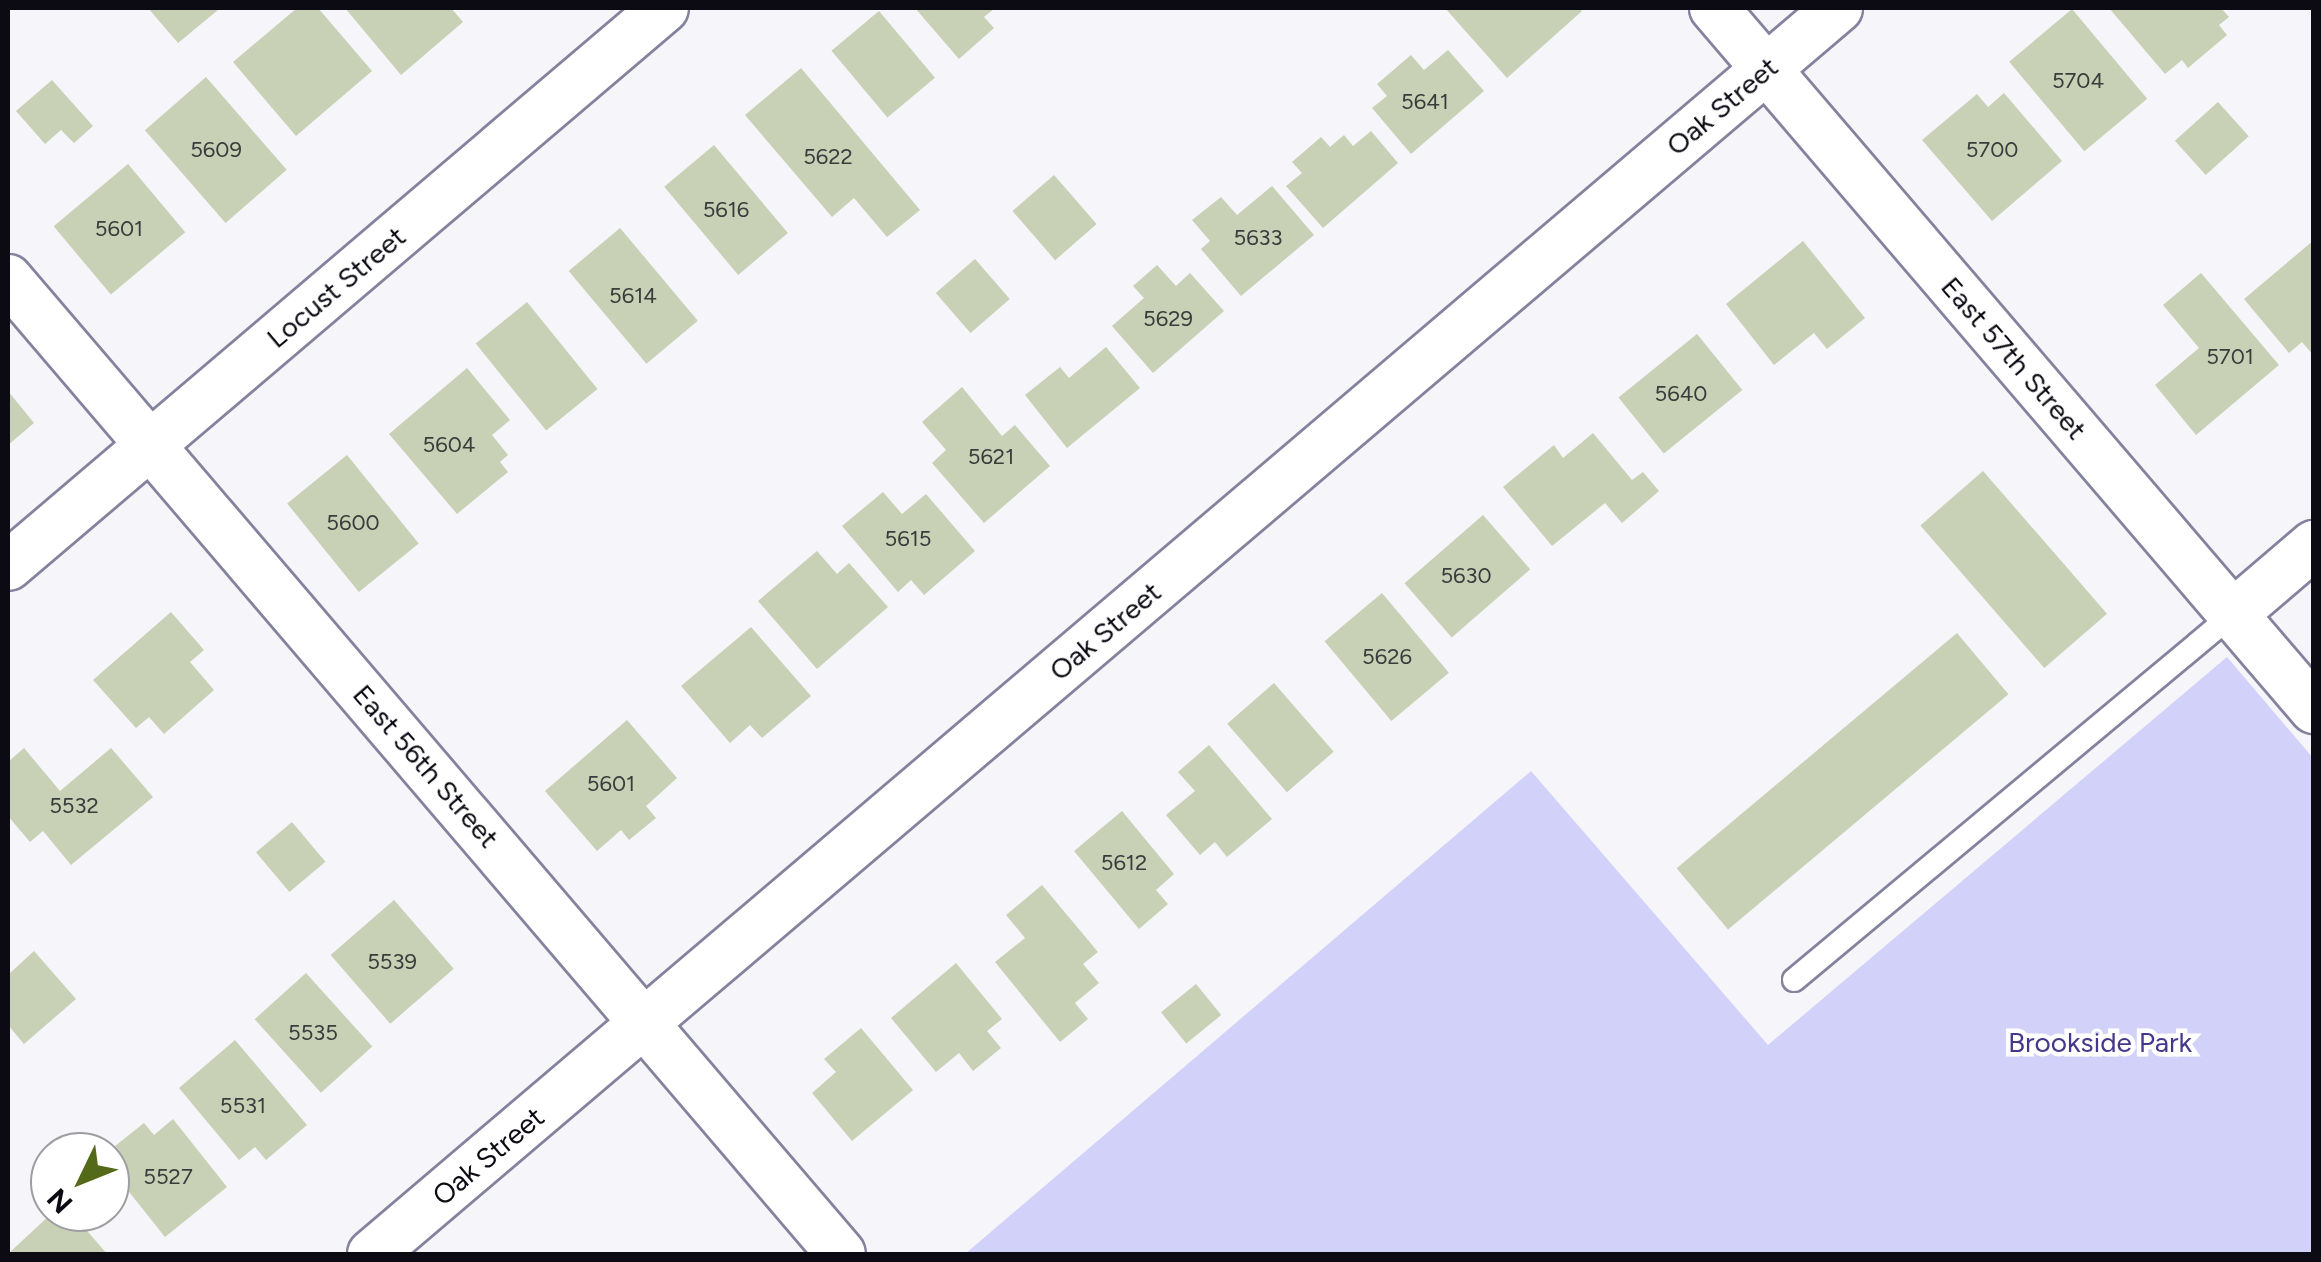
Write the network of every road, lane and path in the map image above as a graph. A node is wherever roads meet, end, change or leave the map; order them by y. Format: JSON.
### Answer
{"nodes":[{"id":1,"x":664,"y":8,"type":"edge"},
{"id":2,"x":1714,"y":8,"type":"edge"},
{"id":3,"x":1838,"y":8,"type":"edge"},
{"id":4,"x":1766,"y":69,"type":"junction"},
{"id":5,"x":8,"y":280,"type":"edge"},
{"id":6,"x":150,"y":444,"type":"junction"},
{"id":7,"x":2314,"y":545,"type":"edge"},
{"id":8,"x":8,"y":566,"type":"edge"},
{"id":9,"x":2232,"y":614,"type":"junction"},
{"id":10,"x":2314,"y":709,"type":"edge"},
{"id":11,"x":1794,"y":980,"type":"dead end"},
{"id":12,"x":646,"y":1022,"type":"junction"},
{"id":13,"x":372,"y":1254,"type":"edge"},
{"id":14,"x":841,"y":1254,"type":"edge"}],
"edges":[{"from":1,"to":6,"type":"street","name":"Locust Street"},
{"from":2,"to":4,"type":"street","name":"East 57th Street"},
{"from":3,"to":4,"type":"street","name":"Oak Street"},
{"from":4,"to":9,"type":"street","name":"East 57th Street"},
{"from":4,"to":12,"type":"street","name":"Oak Street"},
{"from":5,"to":6,"type":"street","name":"East 56th Street"},
{"from":6,"to":8,"type":"street","name":"Locust Street"},
{"from":6,"to":12,"type":"street","name":"East 56th Street"},
{"from":7,"to":9,"type":"street"},
{"from":9,"to":10,"type":"street","name":"East 57th Street"},
{"from":9,"to":11,"type":"lane"},
{"from":12,"to":13,"type":"street","name":"Oak Street"},
{"from":12,"to":14,"type":"street","name":"East 56th Street"}]}
